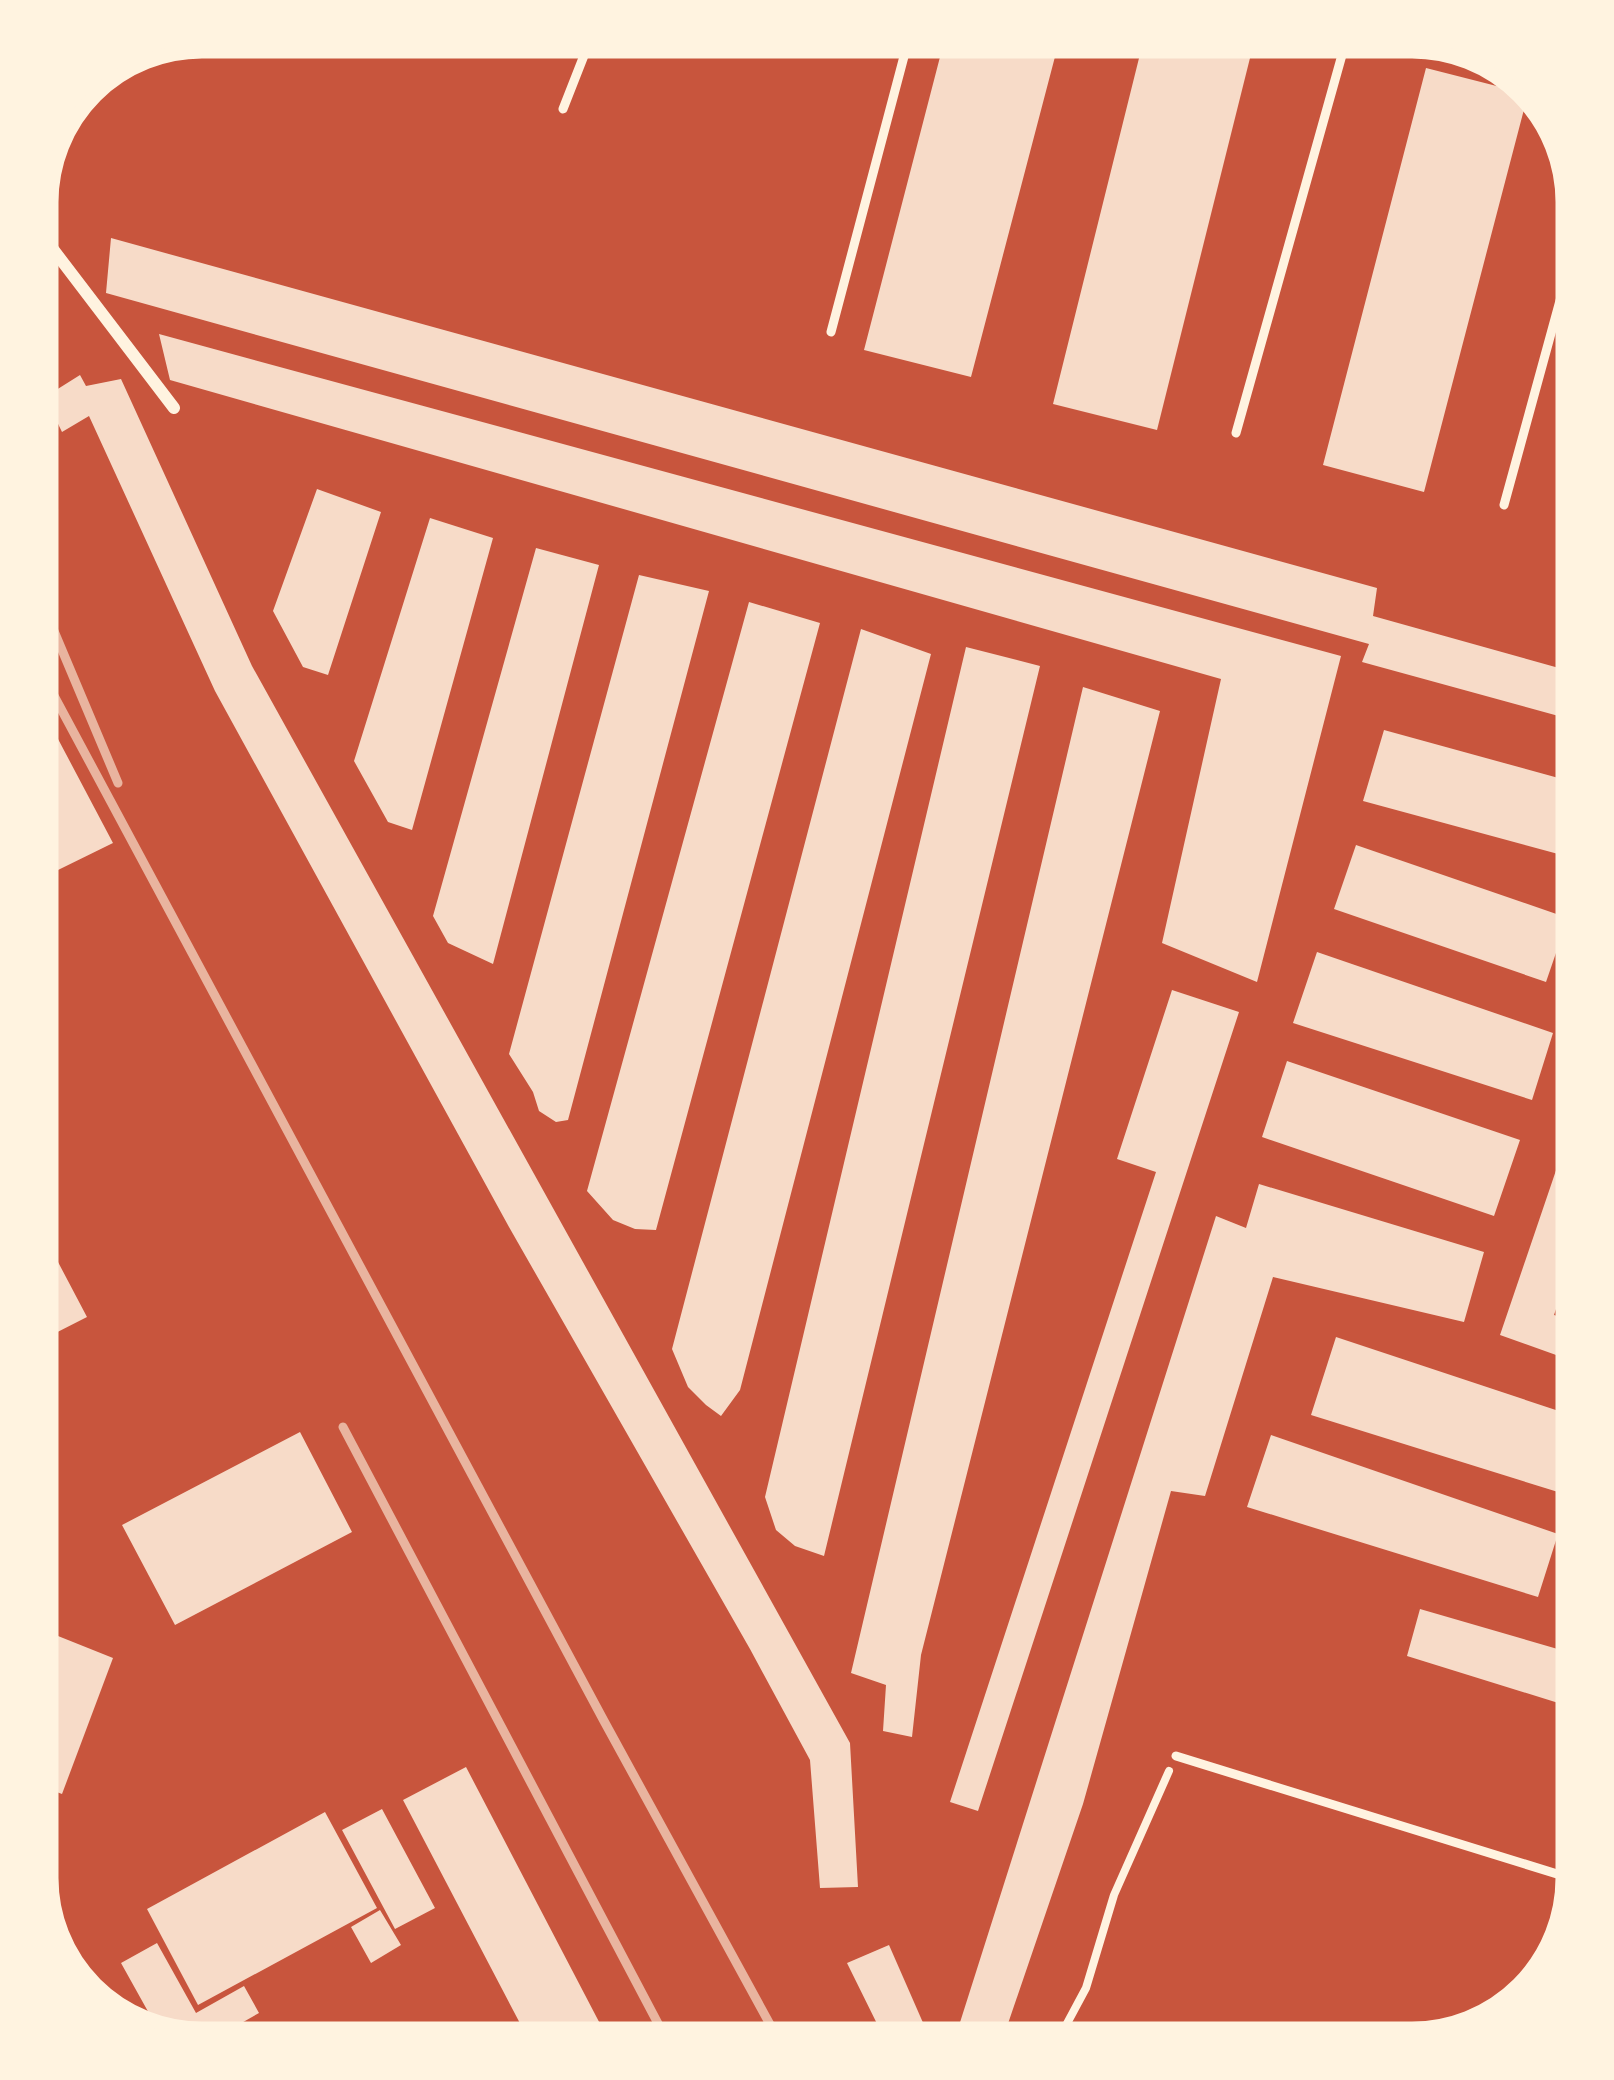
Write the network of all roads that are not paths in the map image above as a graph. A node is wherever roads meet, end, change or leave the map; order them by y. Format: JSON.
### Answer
{"nodes":[{"id":1,"x":585,"y":51,"type":"edge"},
{"id":2,"x":905,"y":51,"type":"edge"},
{"id":3,"x":1343,"y":51,"type":"edge"},
{"id":4,"x":563,"y":109,"type":"dead end"},
{"id":5,"x":51,"y":247,"type":"edge"},
{"id":6,"x":1563,"y":291,"type":"edge"},
{"id":7,"x":831,"y":332,"type":"dead end"},
{"id":8,"x":174,"y":408,"type":"dead end"},
{"id":9,"x":1236,"y":433,"type":"dead end"},
{"id":10,"x":1504,"y":506,"type":"dead end"},
{"id":11,"x":1175,"y":1756,"type":"road end"},
{"id":12,"x":1563,"y":1876,"type":"edge"}],
"edges":[{"from":1,"to":4,"type":"lane"},
{"from":2,"to":7,"type":"lane"},
{"from":3,"to":9,"type":"lane"},
{"from":5,"to":8,"type":"street"},
{"from":6,"to":10,"type":"lane"},
{"from":11,"to":12,"type":"lane"}]}
